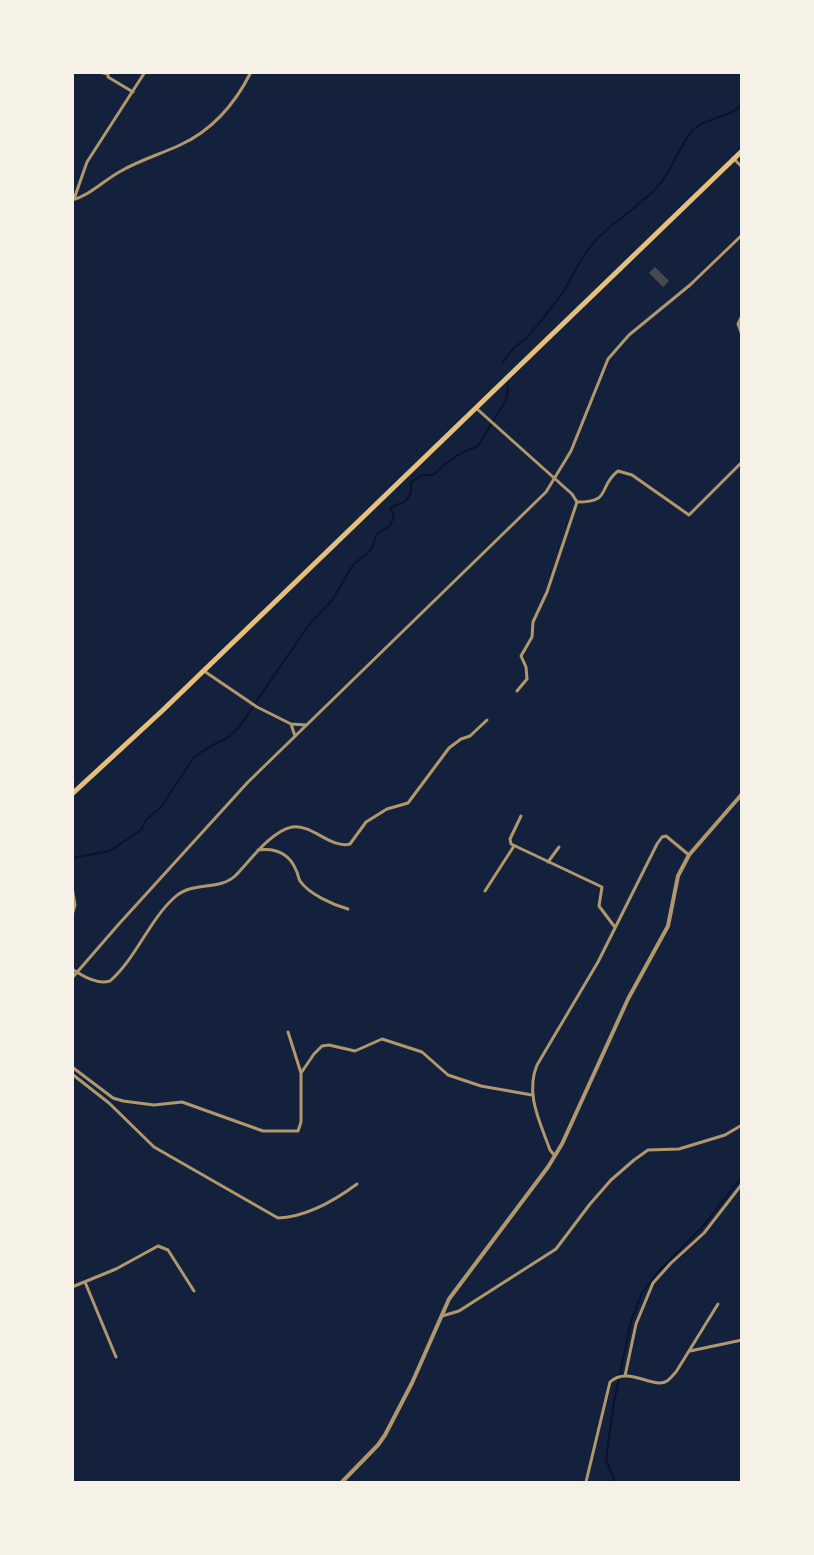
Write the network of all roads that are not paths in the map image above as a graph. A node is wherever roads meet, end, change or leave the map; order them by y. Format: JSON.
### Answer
{"nodes":[{"id":1,"x":99,"y":72,"type":"edge"},
{"id":2,"x":145,"y":72,"type":"edge"},
{"id":3,"x":251,"y":72,"type":"edge"},
{"id":4,"x":108,"y":73,"type":"edge"},
{"id":5,"x":132,"y":92,"type":"junction"},
{"id":6,"x":742,"y":151,"type":"edge"},
{"id":7,"x":733,"y":158,"type":"junction"},
{"id":8,"x":742,"y":167,"type":"edge"},
{"id":9,"x":73,"y":200,"type":"edge"},
{"id":10,"x":742,"y":235,"type":"edge"},
{"id":11,"x":742,"y":316,"type":"edge"},
{"id":12,"x":742,"y":335,"type":"edge"},
{"id":13,"x":476,"y":408,"type":"junction"},
{"id":14,"x":742,"y":462,"type":"edge"},
{"id":15,"x":556,"y":480,"type":"junction"},
{"id":16,"x":578,"y":502,"type":"junction"},
{"id":17,"x":204,"y":671,"type":"junction"},
{"id":18,"x":518,"y":691,"type":"dead end"},
{"id":19,"x":487,"y":720,"type":"dead end"},
{"id":20,"x":291,"y":724,"type":"junction"},
{"id":21,"x":306,"y":724,"type":"junction"},
{"id":22,"x":295,"y":736,"type":"junction"},
{"id":23,"x":72,"y":794,"type":"edge"},
{"id":24,"x":742,"y":794,"type":"edge"},
{"id":25,"x":521,"y":816,"type":"dead end"},
{"id":26,"x":514,"y":846,"type":"junction"},
{"id":27,"x":559,"y":847,"type":"dead end"},
{"id":28,"x":258,"y":850,"type":"junction"},
{"id":29,"x":689,"y":855,"type":"junction"},
{"id":30,"x":548,"y":862,"type":"junction"},
{"id":31,"x":72,"y":887,"type":"edge"},
{"id":32,"x":485,"y":891,"type":"dead end"},
{"id":33,"x":348,"y":909,"type":"dead end"},
{"id":34,"x":72,"y":915,"type":"edge"},
{"id":35,"x":614,"y":926,"type":"junction"},
{"id":36,"x":72,"y":969,"type":"edge"},
{"id":37,"x":77,"y":972,"type":"junction"},
{"id":38,"x":72,"y":978,"type":"edge"},
{"id":39,"x":288,"y":1032,"type":"dead end"},
{"id":40,"x":72,"y":1067,"type":"edge"},
{"id":41,"x":72,"y":1074,"type":"edge"},
{"id":42,"x":301,"y":1074,"type":"junction"},
{"id":43,"x":532,"y":1095,"type":"junction"},
{"id":44,"x":742,"y":1126,"type":"edge"},
{"id":45,"x":555,"y":1156,"type":"junction"},
{"id":46,"x":357,"y":1184,"type":"dead end"},
{"id":47,"x":742,"y":1184,"type":"edge"},
{"id":48,"x":85,"y":1282,"type":"junction"},
{"id":49,"x":72,"y":1287,"type":"edge"},
{"id":50,"x":194,"y":1291,"type":"dead end"},
{"id":51,"x":718,"y":1304,"type":"dead end"},
{"id":52,"x":442,"y":1316,"type":"junction"},
{"id":53,"x":742,"y":1340,"type":"edge"},
{"id":54,"x":689,"y":1351,"type":"junction"},
{"id":55,"x":116,"y":1357,"type":"dead end"},
{"id":56,"x":625,"y":1376,"type":"junction"},
{"id":57,"x":342,"y":1482,"type":"edge"},
{"id":58,"x":586,"y":1482,"type":"edge"}],
"edges":[{"from":1,"to":4,"type":"street"},
{"from":2,"to":5,"type":"street"},
{"from":3,"to":9,"type":"street"},
{"from":4,"to":5,"type":"street"},
{"from":5,"to":9,"type":"street"},
{"from":6,"to":7,"type":"main road"},
{"from":7,"to":8,"type":"street"},
{"from":7,"to":13,"type":"main road"},
{"from":10,"to":15,"type":"street"},
{"from":11,"to":12,"type":"street"},
{"from":13,"to":15,"type":"street"},
{"from":13,"to":17,"type":"main road"},
{"from":14,"to":16,"type":"street"},
{"from":15,"to":16,"type":"street"},
{"from":15,"to":21,"type":"street"},
{"from":16,"to":18,"type":"street"},
{"from":17,"to":20,"type":"street"},
{"from":17,"to":23,"type":"main road"},
{"from":19,"to":28,"type":"street"},
{"from":20,"to":21,"type":"street"},
{"from":20,"to":22,"type":"street"},
{"from":21,"to":22,"type":"street"},
{"from":22,"to":37,"type":"street"},
{"from":24,"to":29,"type":"street"},
{"from":25,"to":26,"type":"street"},
{"from":26,"to":30,"type":"street"},
{"from":26,"to":32,"type":"street"},
{"from":27,"to":30,"type":"street"},
{"from":28,"to":33,"type":"street"},
{"from":28,"to":37,"type":"street"},
{"from":29,"to":35,"type":"street"},
{"from":29,"to":45,"type":"street"},
{"from":30,"to":35,"type":"street"},
{"from":31,"to":34,"type":"street"},
{"from":35,"to":43,"type":"street"},
{"from":36,"to":37,"type":"street"},
{"from":37,"to":38,"type":"street"},
{"from":39,"to":42,"type":"street"},
{"from":40,"to":42,"type":"street"},
{"from":41,"to":46,"type":"street"},
{"from":42,"to":43,"type":"street"},
{"from":43,"to":45,"type":"street"},
{"from":44,"to":52,"type":"street"},
{"from":45,"to":52,"type":"street"},
{"from":47,"to":56,"type":"street"},
{"from":48,"to":49,"type":"street"},
{"from":48,"to":50,"type":"street"},
{"from":48,"to":55,"type":"street"},
{"from":51,"to":54,"type":"street"},
{"from":52,"to":57,"type":"street"},
{"from":53,"to":54,"type":"street"},
{"from":54,"to":56,"type":"street"},
{"from":56,"to":58,"type":"street"}]}
